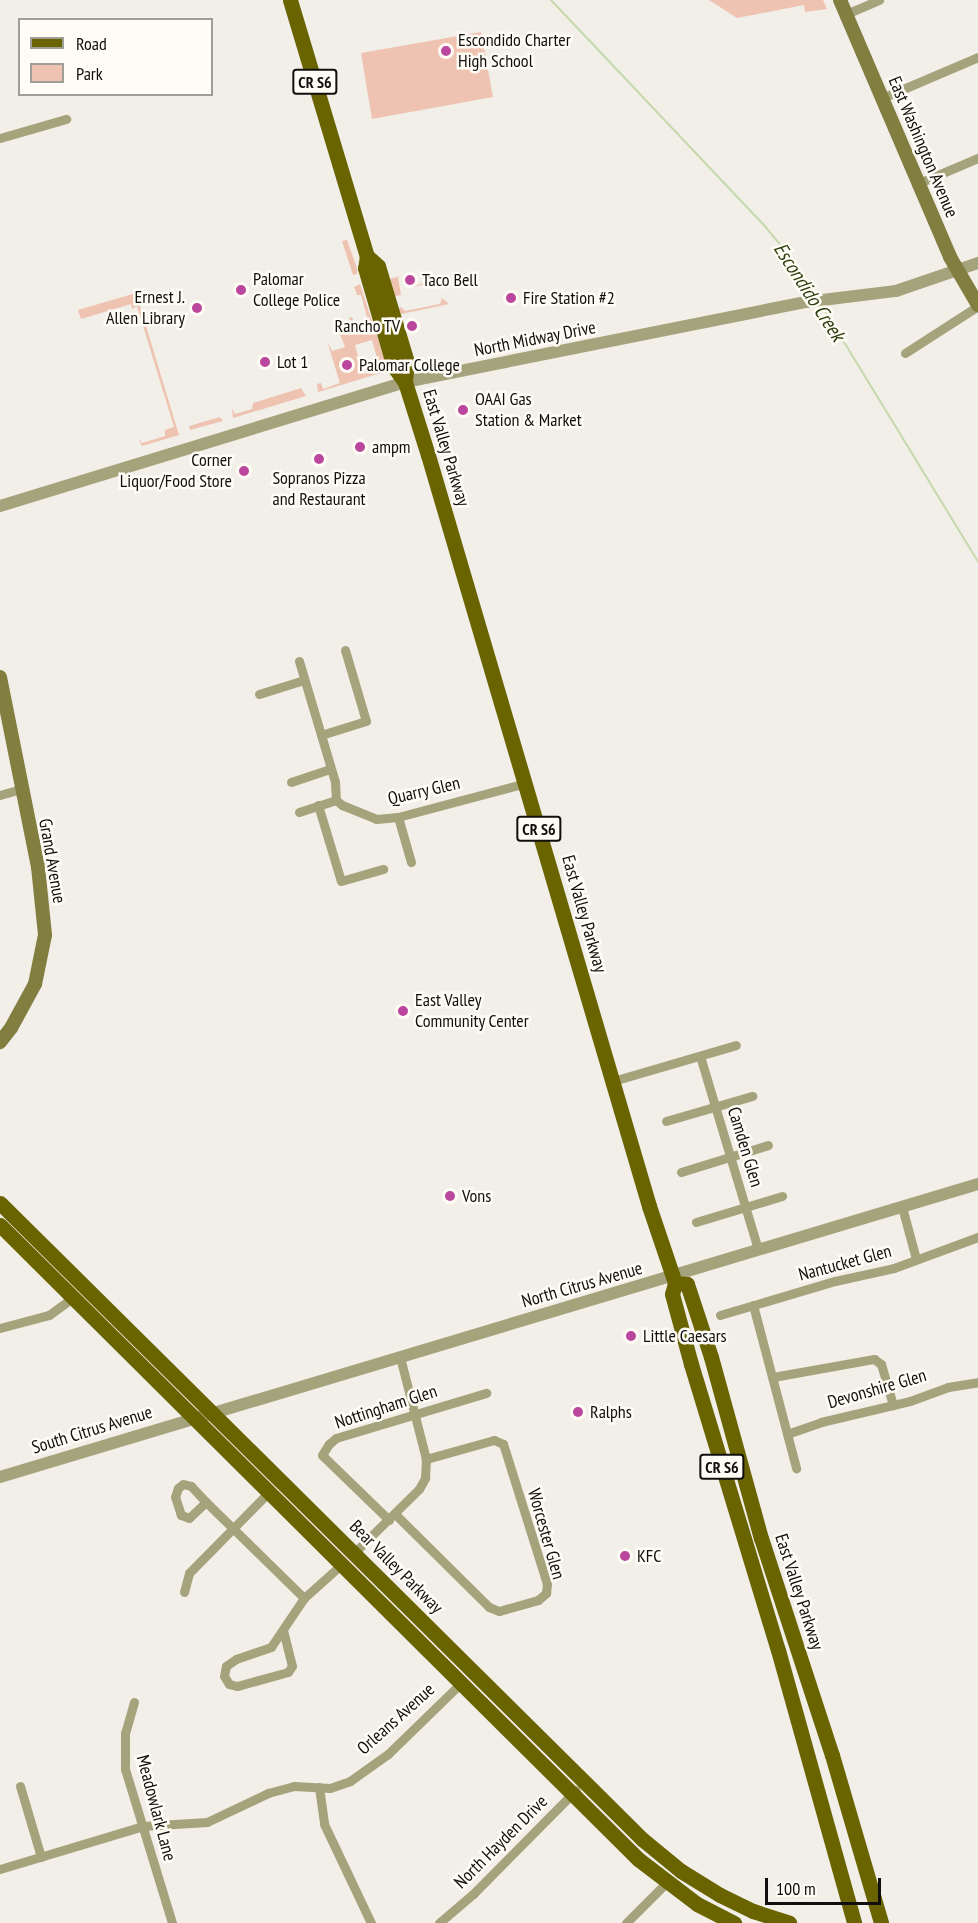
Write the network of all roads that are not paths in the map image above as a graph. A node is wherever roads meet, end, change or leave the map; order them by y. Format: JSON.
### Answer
{"nodes":[{"id":1,"x":290,"y":0,"type":"edge"},
{"id":2,"x":840,"y":0,"type":"edge"},
{"id":3,"x":879,"y":0,"type":"edge"},
{"id":4,"x":846,"y":14,"type":"junction"},
{"id":5,"x":978,"y":57,"type":"edge"},
{"id":6,"x":882,"y":98,"type":"junction"},
{"id":7,"x":66,"y":119,"type":"dead end"},
{"id":8,"x":0,"y":138,"type":"edge"},
{"id":9,"x":978,"y":158,"type":"edge"},
{"id":10,"x":919,"y":183,"type":"junction"},
{"id":11,"x":978,"y":262,"type":"edge"},
{"id":12,"x":957,"y":272,"type":"junction"},
{"id":13,"x":978,"y":306,"type":"edge"},
{"id":14,"x":904,"y":353,"type":"dead end"},
{"id":15,"x":405,"y":382,"type":"junction"},
{"id":16,"x":0,"y":506,"type":"edge"},
{"id":17,"x":345,"y":650,"type":"dead end"},
{"id":18,"x":299,"y":661,"type":"dead end"},
{"id":19,"x":0,"y":677,"type":"edge"},
{"id":20,"x":304,"y":680,"type":"junction"},
{"id":21,"x":259,"y":694,"type":"dead end"},
{"id":22,"x":321,"y":735,"type":"junction"},
{"id":23,"x":330,"y":769,"type":"junction"},
{"id":24,"x":291,"y":782,"type":"dead end"},
{"id":25,"x":526,"y":783,"type":"junction"},
{"id":26,"x":21,"y":789,"type":"junction"},
{"id":27,"x":0,"y":795,"type":"edge"},
{"id":28,"x":336,"y":800,"type":"junction"},
{"id":29,"x":318,"y":805,"type":"junction"},
{"id":30,"x":299,"y":812,"type":"dead end"},
{"id":31,"x":398,"y":817,"type":"junction"},
{"id":32,"x":411,"y":862,"type":"dead end"},
{"id":33,"x":383,"y":869,"type":"dead end"},
{"id":34,"x":0,"y":1042,"type":"edge"},
{"id":35,"x":736,"y":1045,"type":"dead end"},
{"id":36,"x":700,"y":1056,"type":"junction"},
{"id":37,"x":613,"y":1081,"type":"junction"},
{"id":38,"x":752,"y":1096,"type":"dead end"},
{"id":39,"x":716,"y":1107,"type":"junction"},
{"id":40,"x":666,"y":1121,"type":"dead end"},
{"id":41,"x":768,"y":1145,"type":"dead end"},
{"id":42,"x":730,"y":1156,"type":"junction"},
{"id":43,"x":681,"y":1172,"type":"dead end"},
{"id":44,"x":978,"y":1184,"type":"edge"},
{"id":45,"x":782,"y":1196,"type":"dead end"},
{"id":46,"x":0,"y":1203,"type":"edge"},
{"id":47,"x":746,"y":1207,"type":"junction"},
{"id":48,"x":902,"y":1207,"type":"junction"},
{"id":49,"x":696,"y":1222,"type":"dead end"},
{"id":50,"x":0,"y":1225,"type":"edge"},
{"id":51,"x":978,"y":1237,"type":"edge"},
{"id":52,"x":758,"y":1249,"type":"junction"},
{"id":53,"x":916,"y":1259,"type":"junction"},
{"id":54,"x":673,"y":1280,"type":"junction"},
{"id":55,"x":72,"y":1298,"type":"junction"},
{"id":56,"x":753,"y":1305,"type":"junction"},
{"id":57,"x":720,"y":1315,"type":"dead end"},
{"id":58,"x":0,"y":1328,"type":"edge"},
{"id":59,"x":400,"y":1357,"type":"junction"},
{"id":60,"x":773,"y":1377,"type":"junction"},
{"id":61,"x":978,"y":1382,"type":"edge"},
{"id":62,"x":486,"y":1393,"type":"dead end"},
{"id":63,"x":893,"y":1405,"type":"junction"},
{"id":64,"x":211,"y":1413,"type":"junction"},
{"id":65,"x":414,"y":1415,"type":"junction"},
{"id":66,"x":194,"y":1417,"type":"junction"},
{"id":67,"x":787,"y":1434,"type":"junction"},
{"id":68,"x":716,"y":1449,"type":"junction"},
{"id":69,"x":426,"y":1459,"type":"junction"},
{"id":70,"x":796,"y":1468,"type":"dead end"},
{"id":71,"x":0,"y":1477,"type":"edge"},
{"id":72,"x":748,"y":1489,"type":"junction"},
{"id":73,"x":268,"y":1492,"type":"junction"},
{"id":74,"x":206,"y":1502,"type":"dead end"},
{"id":75,"x":392,"y":1517,"type":"junction"},
{"id":76,"x":233,"y":1527,"type":"junction"},
{"id":77,"x":354,"y":1553,"type":"junction"},
{"id":78,"x":342,"y":1564,"type":"junction"},
{"id":79,"x":184,"y":1592,"type":"dead end"},
{"id":80,"x":304,"y":1598,"type":"junction"},
{"id":81,"x":283,"y":1630,"type":"junction"},
{"id":82,"x":461,"y":1683,"type":"junction"},
{"id":83,"x":134,"y":1702,"type":"dead end"},
{"id":84,"x":584,"y":1782,"type":"junction"},
{"id":85,"x":20,"y":1786,"type":"dead end"},
{"id":86,"x":319,"y":1787,"type":"junction"},
{"id":87,"x":573,"y":1794,"type":"junction"},
{"id":88,"x":143,"y":1826,"type":"junction"},
{"id":89,"x":41,"y":1857,"type":"junction"},
{"id":90,"x":0,"y":1869,"type":"edge"},
{"id":91,"x":666,"y":1883,"type":"junction"},
{"id":92,"x":172,"y":1923,"type":"edge"},
{"id":93,"x":371,"y":1923,"type":"edge"},
{"id":94,"x":439,"y":1923,"type":"edge"},
{"id":95,"x":626,"y":1923,"type":"edge"},
{"id":96,"x":734,"y":1923,"type":"edge"},
{"id":97,"x":789,"y":1923,"type":"edge"},
{"id":98,"x":855,"y":1923,"type":"edge"},
{"id":99,"x":881,"y":1923,"type":"edge"}],
"edges":[{"from":1,"to":15,"type":"main road","name":"East Valley Parkway","number":"CR S6"},
{"from":2,"to":4,"type":"main road","name":"East Washington Avenue"},
{"from":3,"to":4,"type":"street"},
{"from":4,"to":6,"type":"main road","name":"East Washington Avenue"},
{"from":5,"to":6,"type":"street"},
{"from":6,"to":10,"type":"main road","name":"East Washington Avenue"},
{"from":7,"to":8,"type":"street"},
{"from":9,"to":10,"type":"street"},
{"from":10,"to":12,"type":"main road","name":"East Washington Avenue"},
{"from":11,"to":12,"type":"street","name":"North Midway Drive"},
{"from":12,"to":13,"type":"main road","name":"East Washington Avenue"},
{"from":12,"to":15,"type":"street","name":"North Midway Drive"},
{"from":13,"to":14,"type":"street"},
{"from":15,"to":16,"type":"street","name":"North Midway Drive"},
{"from":15,"to":25,"type":"main road","name":"East Valley Parkway","number":"CR S6"},
{"from":17,"to":22,"type":"street"},
{"from":18,"to":20,"type":"street"},
{"from":19,"to":26,"type":"main road","name":"Grand Avenue"},
{"from":20,"to":21,"type":"street"},
{"from":20,"to":22,"type":"street"},
{"from":22,"to":23,"type":"street"},
{"from":23,"to":24,"type":"street"},
{"from":23,"to":28,"type":"street"},
{"from":25,"to":31,"type":"street","name":"Quarry Glen"},
{"from":25,"to":37,"type":"main road","name":"East Valley Parkway","number":"CR S6"},
{"from":26,"to":27,"type":"street"},
{"from":26,"to":34,"type":"main road","name":"Grand Avenue"},
{"from":28,"to":29,"type":"street"},
{"from":28,"to":31,"type":"street","name":"Quarry Glen"},
{"from":29,"to":30,"type":"street"},
{"from":29,"to":33,"type":"street"},
{"from":31,"to":32,"type":"street"},
{"from":35,"to":36,"type":"street"},
{"from":36,"to":37,"type":"street"},
{"from":36,"to":39,"type":"street","name":"Camden Glen"},
{"from":37,"to":54,"type":"main road","name":"East Valley Parkway","number":"CR S6"},
{"from":38,"to":39,"type":"street"},
{"from":39,"to":40,"type":"street"},
{"from":39,"to":42,"type":"street","name":"Camden Glen"},
{"from":41,"to":42,"type":"street"},
{"from":42,"to":43,"type":"street"},
{"from":42,"to":47,"type":"street","name":"Camden Glen"},
{"from":44,"to":48,"type":"street","name":"North Citrus Avenue"},
{"from":45,"to":47,"type":"street"},
{"from":46,"to":64,"type":"main road","name":"Bear Valley Parkway"},
{"from":47,"to":49,"type":"street"},
{"from":47,"to":52,"type":"street","name":"Camden Glen"},
{"from":48,"to":52,"type":"street","name":"North Citrus Avenue"},
{"from":48,"to":53,"type":"street"},
{"from":50,"to":55,"type":"main road","name":"Bear Valley Parkway"},
{"from":51,"to":53,"type":"street","name":"Nantucket Glen"},
{"from":52,"to":54,"type":"street","name":"North Citrus Avenue"},
{"from":53,"to":56,"type":"street","name":"Nantucket Glen"},
{"from":54,"to":59,"type":"street","name":"North Citrus Avenue"},
{"from":54,"to":68,"type":"main road","name":"East Valley Parkway","number":"CR S6"},
{"from":54,"to":72,"type":"main road","name":"East Valley Parkway","number":"CR S6"},
{"from":55,"to":58,"type":"street"},
{"from":55,"to":66,"type":"main road","name":"Bear Valley Parkway"},
{"from":56,"to":57,"type":"street","name":"Nantucket Glen"},
{"from":56,"to":60,"type":"street"},
{"from":59,"to":64,"type":"street","name":"North Citrus Avenue"},
{"from":59,"to":65,"type":"street"},
{"from":60,"to":63,"type":"street"},
{"from":60,"to":67,"type":"street"},
{"from":61,"to":63,"type":"street","name":"Devonshire Glen"},
{"from":62,"to":65,"type":"street","name":"Nottingham Glen"},
{"from":63,"to":67,"type":"street","name":"Devonshire Glen"},
{"from":64,"to":66,"type":"street","name":"North Citrus Avenue"},
{"from":64,"to":77,"type":"main road","name":"Bear Valley Parkway"},
{"from":65,"to":69,"type":"street"},
{"from":65,"to":75,"type":"street","name":"Nottingham Glen"},
{"from":66,"to":71,"type":"street","name":"South Citrus Avenue"},
{"from":66,"to":73,"type":"main road","name":"Bear Valley Parkway"},
{"from":67,"to":70,"type":"street"},
{"from":68,"to":72,"type":"main road"},
{"from":68,"to":98,"type":"main road","name":"East Valley Parkway","number":"CR S6"},
{"from":69,"to":75,"type":"street"},
{"from":69,"to":75,"type":"street","name":"Worcester Glen"},
{"from":72,"to":99,"type":"main road","name":"East Valley Parkway","number":"CR S6"},
{"from":73,"to":76,"type":"street"},
{"from":73,"to":78,"type":"main road","name":"Bear Valley Parkway"},
{"from":74,"to":76,"type":"street"},
{"from":75,"to":77,"type":"street"},
{"from":76,"to":79,"type":"street"},
{"from":76,"to":80,"type":"street"},
{"from":77,"to":84,"type":"main road","name":"Bear Valley Parkway"},
{"from":78,"to":80,"type":"street"},
{"from":78,"to":82,"type":"main road","name":"Bear Valley Parkway"},
{"from":80,"to":81,"type":"street"},
{"from":81,"to":81,"type":"street"},
{"from":82,"to":86,"type":"street","name":"Orleans Avenue"},
{"from":82,"to":87,"type":"main road","name":"Bear Valley Parkway"},
{"from":83,"to":88,"type":"street","name":"Meadowlark Lane"},
{"from":84,"to":87,"type":"street","name":"North Hayden Drive"},
{"from":84,"to":97,"type":"main road","name":"Bear Valley Parkway"},
{"from":85,"to":89,"type":"street"},
{"from":86,"to":88,"type":"street","name":"Orleans Avenue"},
{"from":86,"to":93,"type":"street"},
{"from":87,"to":91,"type":"main road","name":"Bear Valley Parkway"},
{"from":87,"to":94,"type":"street","name":"North Hayden Drive"},
{"from":88,"to":89,"type":"street","name":"Orleans Avenue"},
{"from":88,"to":92,"type":"street","name":"Meadowlark Lane"},
{"from":89,"to":90,"type":"street","name":"Orleans Avenue"},
{"from":91,"to":95,"type":"street"},
{"from":91,"to":96,"type":"main road","name":"Bear Valley Parkway"}]}
